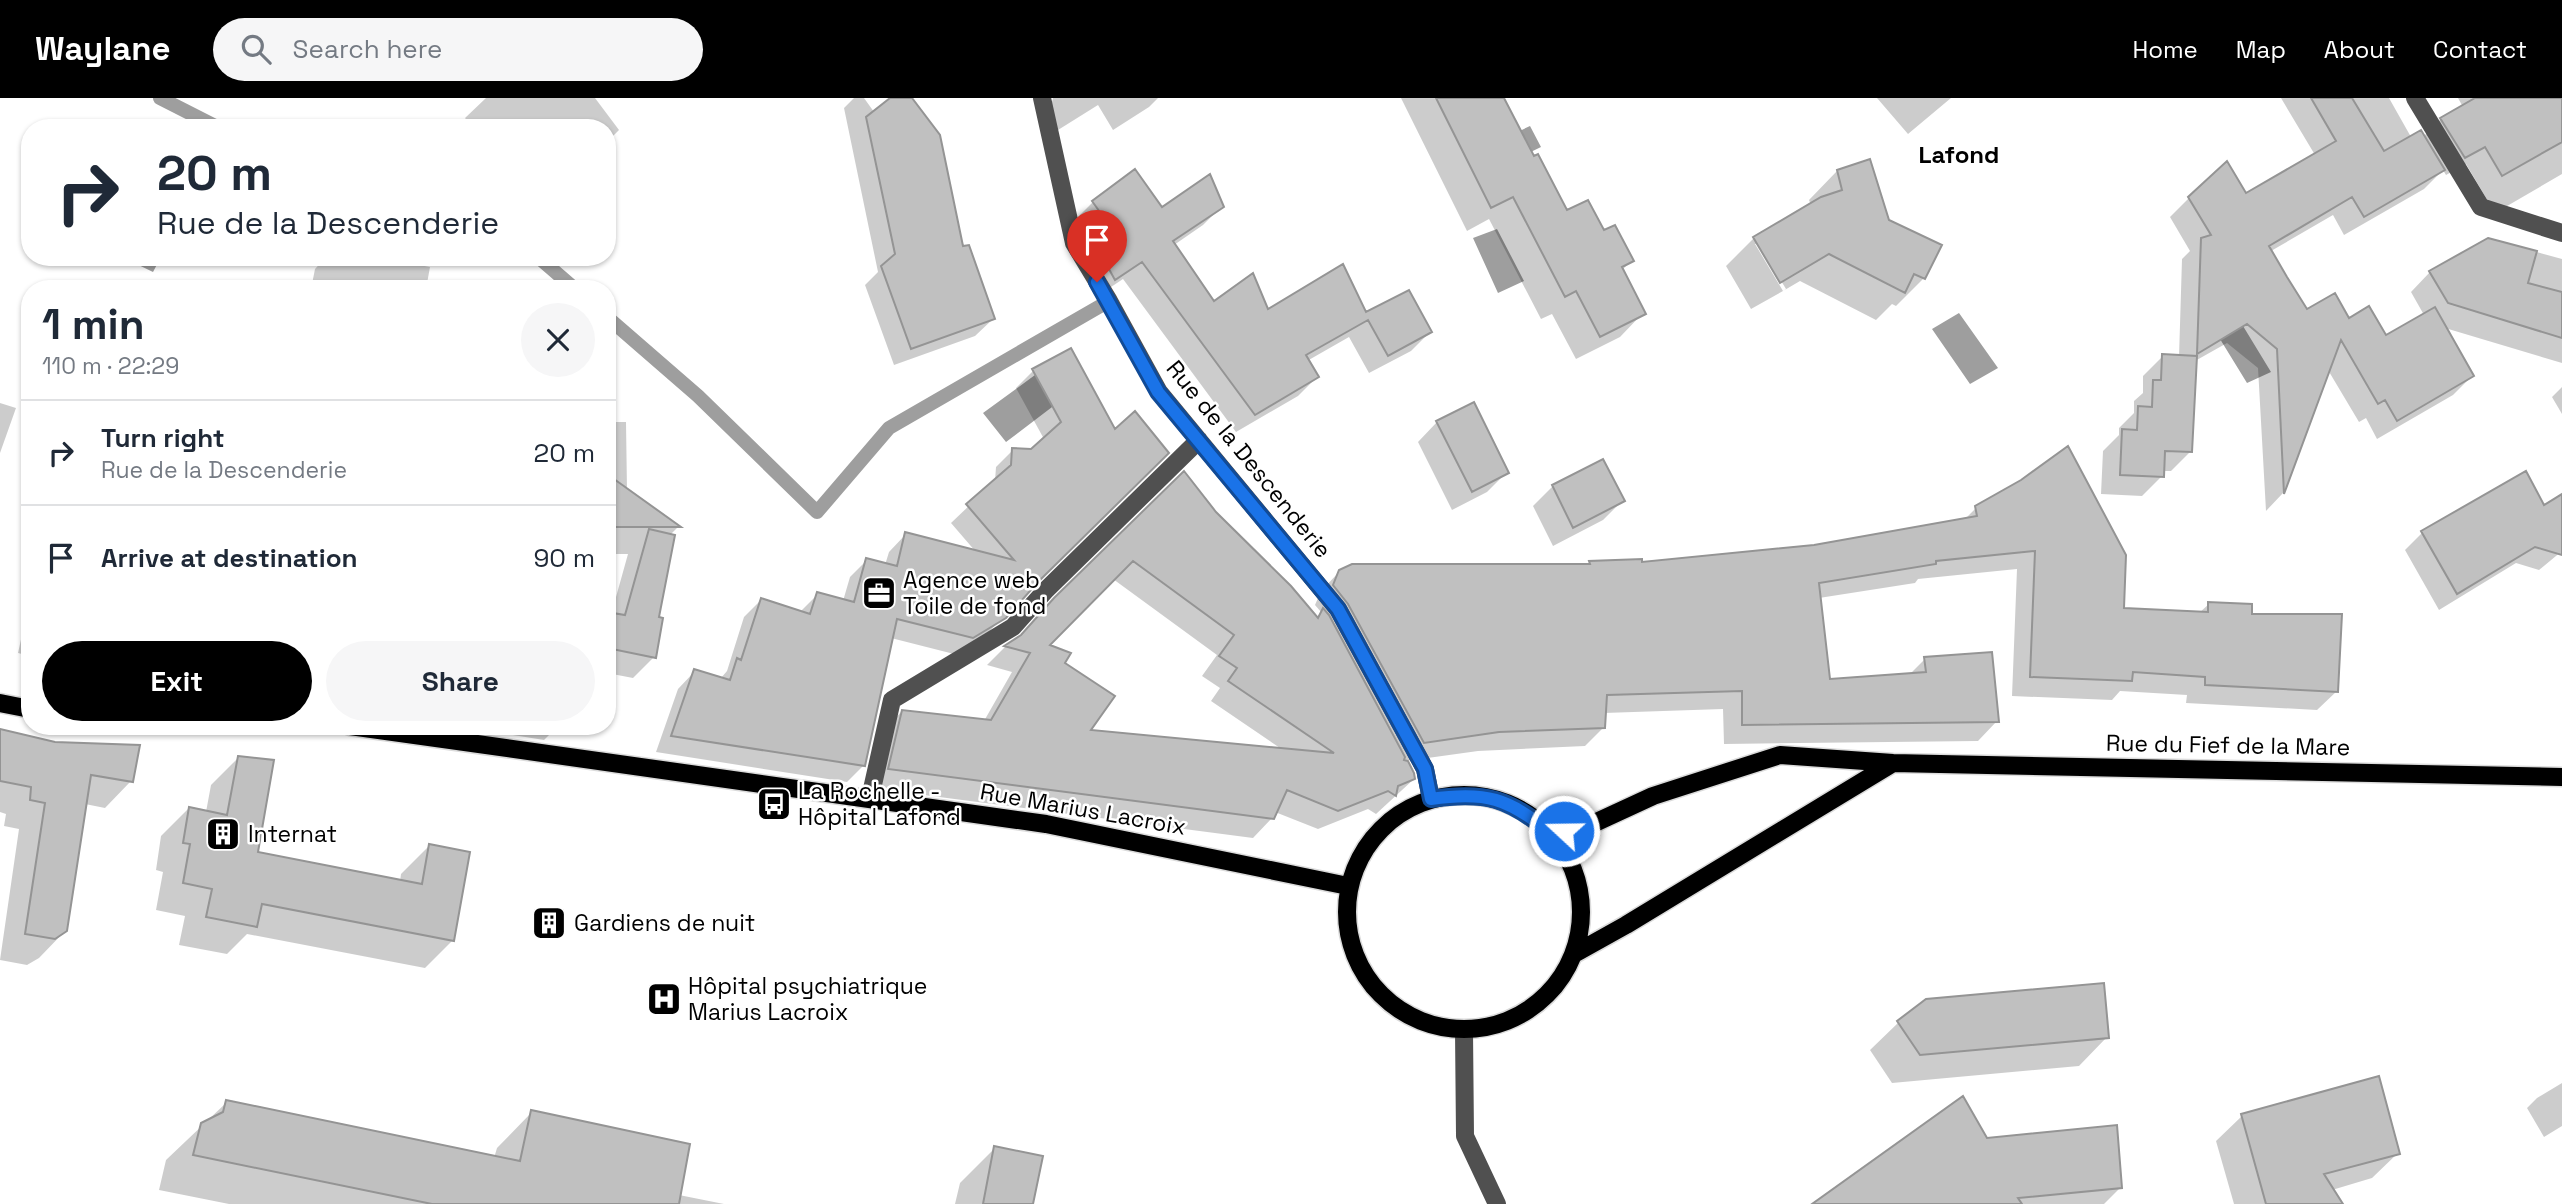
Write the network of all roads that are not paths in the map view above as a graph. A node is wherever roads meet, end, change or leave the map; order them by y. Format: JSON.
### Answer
{"nodes":[{"id":1,"x":1042,"y":98,"type":"edge"},
{"id":2,"x":2415,"y":98,"type":"edge"},
{"id":3,"x":2562,"y":233,"type":"edge"},
{"id":4,"x":1199,"y":440,"type":"junction"},
{"id":5,"x":0,"y":703,"type":"edge"},
{"id":6,"x":21,"y":707,"type":"edge"},
{"id":7,"x":415,"y":735,"type":"edge"},
{"id":8,"x":1893,"y":763,"type":"junction"},
{"id":9,"x":2562,"y":777,"type":"edge"},
{"id":10,"x":870,"y":798,"type":"junction"},
{"id":11,"x":1431,"y":799,"type":"junction"},
{"id":12,"x":1551,"y":833,"type":"junction"},
{"id":13,"x":1348,"y":886,"type":"junction"},
{"id":14,"x":1574,"y":954,"type":"junction"},
{"id":15,"x":1464,"y":1031,"type":"junction"},
{"id":16,"x":1497,"y":1204,"type":"edge"}],
"edges":[{"from":1,"to":4,"type":"street","name":"Rue de la Descenderie"},
{"from":2,"to":3,"type":"street"},
{"from":4,"to":10,"type":"street"},
{"from":4,"to":11,"type":"street","name":"Rue de la Descenderie"},
{"from":5,"to":6,"type":"main road"},
{"from":7,"to":10,"type":"main road","name":"Rue Marius Lacroix"},
{"from":8,"to":9,"type":"main road","name":"Rue du Fief de la Mare"},
{"from":8,"to":12,"type":"main road","name":"Rue du Fief de la Mare"},
{"from":8,"to":14,"type":"main road"},
{"from":10,"to":13,"type":"main road","name":"Rue Marius Lacroix"},
{"from":11,"to":12,"type":"main road"},
{"from":11,"to":13,"type":"main road"},
{"from":12,"to":14,"type":"main road"},
{"from":13,"to":15,"type":"main road"},
{"from":14,"to":15,"type":"main road"},
{"from":15,"to":16,"type":"street"}]}
